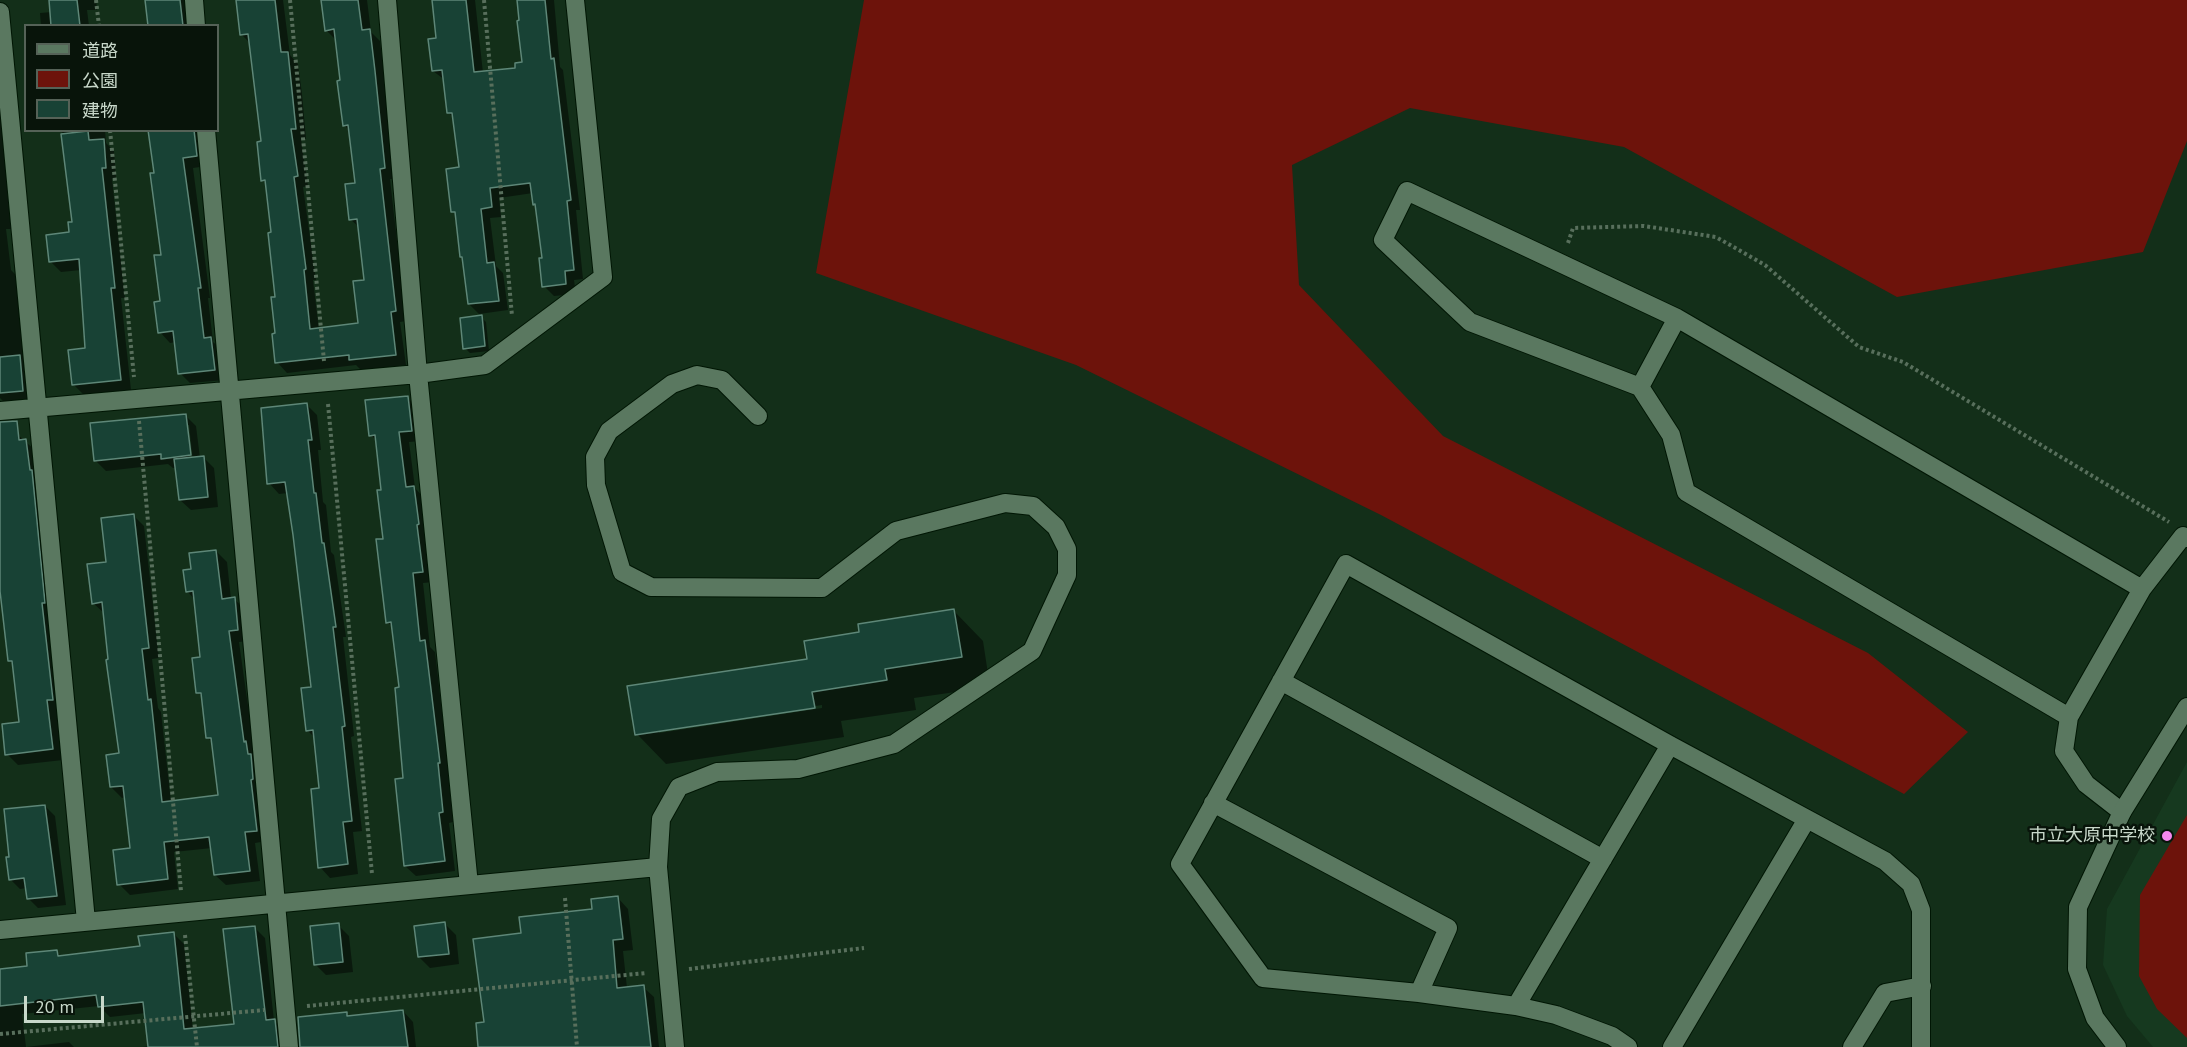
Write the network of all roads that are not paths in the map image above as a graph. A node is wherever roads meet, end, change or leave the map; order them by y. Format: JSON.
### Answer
{"nodes":[{"id":1,"x":194,"y":0,"type":"edge"},
{"id":2,"x":387,"y":0,"type":"edge"},
{"id":3,"x":575,"y":0,"type":"edge"},
{"id":4,"x":0,"y":12,"type":"edge"},
{"id":5,"x":196,"y":24,"type":"edge"},
{"id":6,"x":206,"y":132,"type":"edge"},
{"id":7,"x":1677,"y":318,"type":"junction"},
{"id":8,"x":418,"y":374,"type":"junction"},
{"id":9,"x":1640,"y":387,"type":"junction"},
{"id":10,"x":230,"y":390,"type":"junction"},
{"id":11,"x":37,"y":407,"type":"junction"},
{"id":12,"x":0,"y":411,"type":"edge"},
{"id":13,"x":758,"y":416,"type":"dead end"},
{"id":14,"x":2185,"y":537,"type":"edge"},
{"id":15,"x":2142,"y":589,"type":"junction"},
{"id":16,"x":1281,"y":681,"type":"junction"},
{"id":17,"x":2187,"y":707,"type":"edge"},
{"id":18,"x":2069,"y":717,"type":"junction"},
{"id":19,"x":1670,"y":745,"type":"junction"},
{"id":20,"x":1214,"y":803,"type":"junction"},
{"id":21,"x":2122,"y":812,"type":"junction"},
{"id":22,"x":1807,"y":819,"type":"junction"},
{"id":23,"x":1603,"y":859,"type":"junction"},
{"id":24,"x":658,"y":867,"type":"junction"},
{"id":25,"x":469,"y":885,"type":"junction"},
{"id":26,"x":276,"y":903,"type":"junction"},
{"id":27,"x":86,"y":921,"type":"junction"},
{"id":28,"x":0,"y":930,"type":"edge"},
{"id":29,"x":1922,"y":986,"type":"junction"},
{"id":30,"x":1419,"y":993,"type":"junction"},
{"id":31,"x":1516,"y":1006,"type":"junction"},
{"id":32,"x":289,"y":1047,"type":"edge"},
{"id":33,"x":675,"y":1047,"type":"edge"},
{"id":34,"x":1628,"y":1047,"type":"edge"},
{"id":35,"x":1672,"y":1047,"type":"edge"},
{"id":36,"x":1852,"y":1047,"type":"edge"},
{"id":37,"x":1920,"y":1047,"type":"edge"},
{"id":38,"x":2117,"y":1047,"type":"edge"}],
"edges":[{"from":1,"to":5,"type":"street"},
{"from":2,"to":8,"type":"street"},
{"from":3,"to":8,"type":"street"},
{"from":4,"to":11,"type":"street"},
{"from":6,"to":10,"type":"street"},
{"from":7,"to":9,"type":"street"},
{"from":7,"to":9,"type":"street"},
{"from":7,"to":15,"type":"street"},
{"from":8,"to":10,"type":"street"},
{"from":8,"to":25,"type":"street"},
{"from":9,"to":18,"type":"street"},
{"from":10,"to":11,"type":"street"},
{"from":10,"to":26,"type":"street"},
{"from":11,"to":12,"type":"street"},
{"from":11,"to":27,"type":"street"},
{"from":13,"to":24,"type":"street"},
{"from":14,"to":15,"type":"street"},
{"from":15,"to":18,"type":"street"},
{"from":16,"to":19,"type":"street"},
{"from":16,"to":20,"type":"street"},
{"from":16,"to":23,"type":"street"},
{"from":17,"to":21,"type":"street"},
{"from":18,"to":21,"type":"street"},
{"from":19,"to":22,"type":"street"},
{"from":19,"to":23,"type":"street"},
{"from":20,"to":30,"type":"street"},
{"from":20,"to":30,"type":"street"},
{"from":21,"to":38,"type":"street"},
{"from":22,"to":29,"type":"street"},
{"from":22,"to":35,"type":"street"},
{"from":23,"to":31,"type":"street"},
{"from":24,"to":25,"type":"street"},
{"from":24,"to":33,"type":"street"},
{"from":25,"to":26,"type":"street"},
{"from":26,"to":27,"type":"street"},
{"from":26,"to":32,"type":"street"},
{"from":27,"to":28,"type":"street"},
{"from":29,"to":36,"type":"street"},
{"from":29,"to":37,"type":"street"},
{"from":30,"to":31,"type":"street"},
{"from":31,"to":34,"type":"street"}]}
